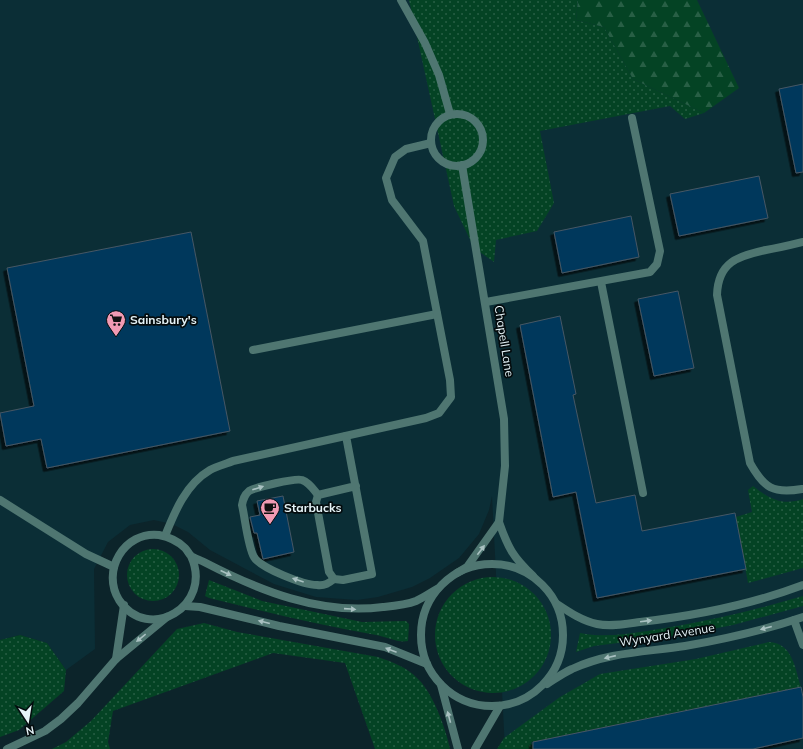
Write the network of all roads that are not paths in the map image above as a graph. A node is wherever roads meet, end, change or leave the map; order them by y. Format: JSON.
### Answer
{"nodes":[{"id":1,"x":401,"y":0,"type":"edge"},
{"id":2,"x":450,"y":114,"type":"junction"},
{"id":3,"x":632,"y":118,"type":"dead end"},
{"id":4,"x":431,"y":143,"type":"junction"},
{"id":5,"x":462,"y":165,"type":"junction"},
{"id":6,"x":802,"y":243,"type":"edge"},
{"id":7,"x":601,"y":282,"type":"junction"},
{"id":8,"x":486,"y":302,"type":"junction"},
{"id":9,"x":437,"y":314,"type":"junction"},
{"id":10,"x":253,"y":350,"type":"dead end"},
{"id":11,"x":346,"y":436,"type":"junction"},
{"id":12,"x":356,"y":486,"type":"junction"},
{"id":13,"x":802,"y":489,"type":"dead end"},
{"id":14,"x":643,"y":493,"type":"dead end"},
{"id":15,"x":318,"y":495,"type":"junction"},
{"id":16,"x":0,"y":500,"type":"edge"},
{"id":17,"x":499,"y":522,"type":"junction"},
{"id":18,"x":165,"y":536,"type":"junction"},
{"id":19,"x":191,"y":556,"type":"junction"},
{"id":20,"x":114,"y":567,"type":"junction"},
{"id":21,"x":457,"y":573,"type":"junction"},
{"id":22,"x":533,"y":576,"type":"junction"},
{"id":23,"x":334,"y":579,"type":"junction"},
{"id":24,"x":803,"y":586,"type":"edge"},
{"id":25,"x":437,"y":589,"type":"junction"},
{"id":26,"x":557,"y":604,"type":"junction"},
{"id":27,"x":124,"y":605,"type":"junction"},
{"id":28,"x":186,"y":606,"type":"junction"},
{"id":29,"x":167,"y":617,"type":"junction"},
{"id":30,"x":803,"y":617,"type":"edge"},
{"id":31,"x":794,"y":620,"type":"junction"},
{"id":32,"x":803,"y":645,"type":"edge"},
{"id":33,"x":116,"y":659,"type":"junction"},
{"id":34,"x":427,"y":664,"type":"junction"},
{"id":35,"x":441,"y":685,"type":"junction"},
{"id":36,"x":540,"y":688,"type":"junction"},
{"id":37,"x":500,"y":706,"type":"junction"},
{"id":38,"x":8,"y":749,"type":"edge"},
{"id":39,"x":458,"y":749,"type":"edge"},
{"id":40,"x":474,"y":749,"type":"edge"}],
"edges":[{"from":1,"to":2,"type":"street"},
{"from":2,"to":4,"type":"street"},
{"from":2,"to":5,"type":"street"},
{"from":3,"to":7,"type":"street"},
{"from":4,"to":5,"type":"street"},
{"from":4,"to":9,"type":"street"},
{"from":5,"to":8,"type":"street","name":"Chapell Lane"},
{"from":6,"to":13,"type":"street"},
{"from":7,"to":8,"type":"street"},
{"from":7,"to":14,"type":"street"},
{"from":8,"to":17,"type":"street","name":"Chapell Lane"},
{"from":9,"to":10,"type":"street"},
{"from":9,"to":11,"type":"street"},
{"from":11,"to":12,"type":"street"},
{"from":11,"to":18,"type":"street"},
{"from":12,"to":15,"type":"street"},
{"from":12,"to":23,"type":"street"},
{"from":15,"to":23,"type":"street"},
{"from":23,"to":15,"type":"street","one_way":true},
{"from":16,"to":20,"type":"street"},
{"from":21,"to":17,"type":"street","name":"Chapell Lane","one_way":true},
{"from":17,"to":22,"type":"street","name":"Chapell Lane"},
{"from":18,"to":19,"type":"street"},
{"from":18,"to":20,"type":"street"},
{"from":19,"to":25,"type":"street","one_way":true},
{"from":19,"to":28,"type":"street"},
{"from":20,"to":27,"type":"street"},
{"from":21,"to":22,"type":"street","name":"Wynyard Avenue"},
{"from":21,"to":25,"type":"street","name":"Wynyard Avenue"},
{"from":22,"to":26,"type":"street","name":"Wynyard Avenue"},
{"from":26,"to":24,"type":"street","name":"Wynyard Avenue","one_way":true},
{"from":25,"to":34,"type":"street","name":"Wynyard Avenue"},
{"from":26,"to":36,"type":"street","name":"Wynyard Avenue"},
{"from":27,"to":29,"type":"street"},
{"from":27,"to":33,"type":"street"},
{"from":28,"to":29,"type":"street"},
{"from":34,"to":28,"type":"street","one_way":true},
{"from":29,"to":33,"type":"street","one_way":true},
{"from":30,"to":31,"type":"street","name":"Wynyard Avenue"},
{"from":31,"to":32,"type":"street"},
{"from":31,"to":36,"type":"street","name":"Wynyard Avenue","one_way":true},
{"from":33,"to":38,"type":"street"},
{"from":34,"to":35,"type":"street","name":"Wynyard Avenue"},
{"from":35,"to":37,"type":"street","name":"Wynyard Avenue"},
{"from":39,"to":35,"type":"street","one_way":true},
{"from":36,"to":37,"type":"street","name":"Wynyard Avenue"},
{"from":37,"to":40,"type":"street"}]}
